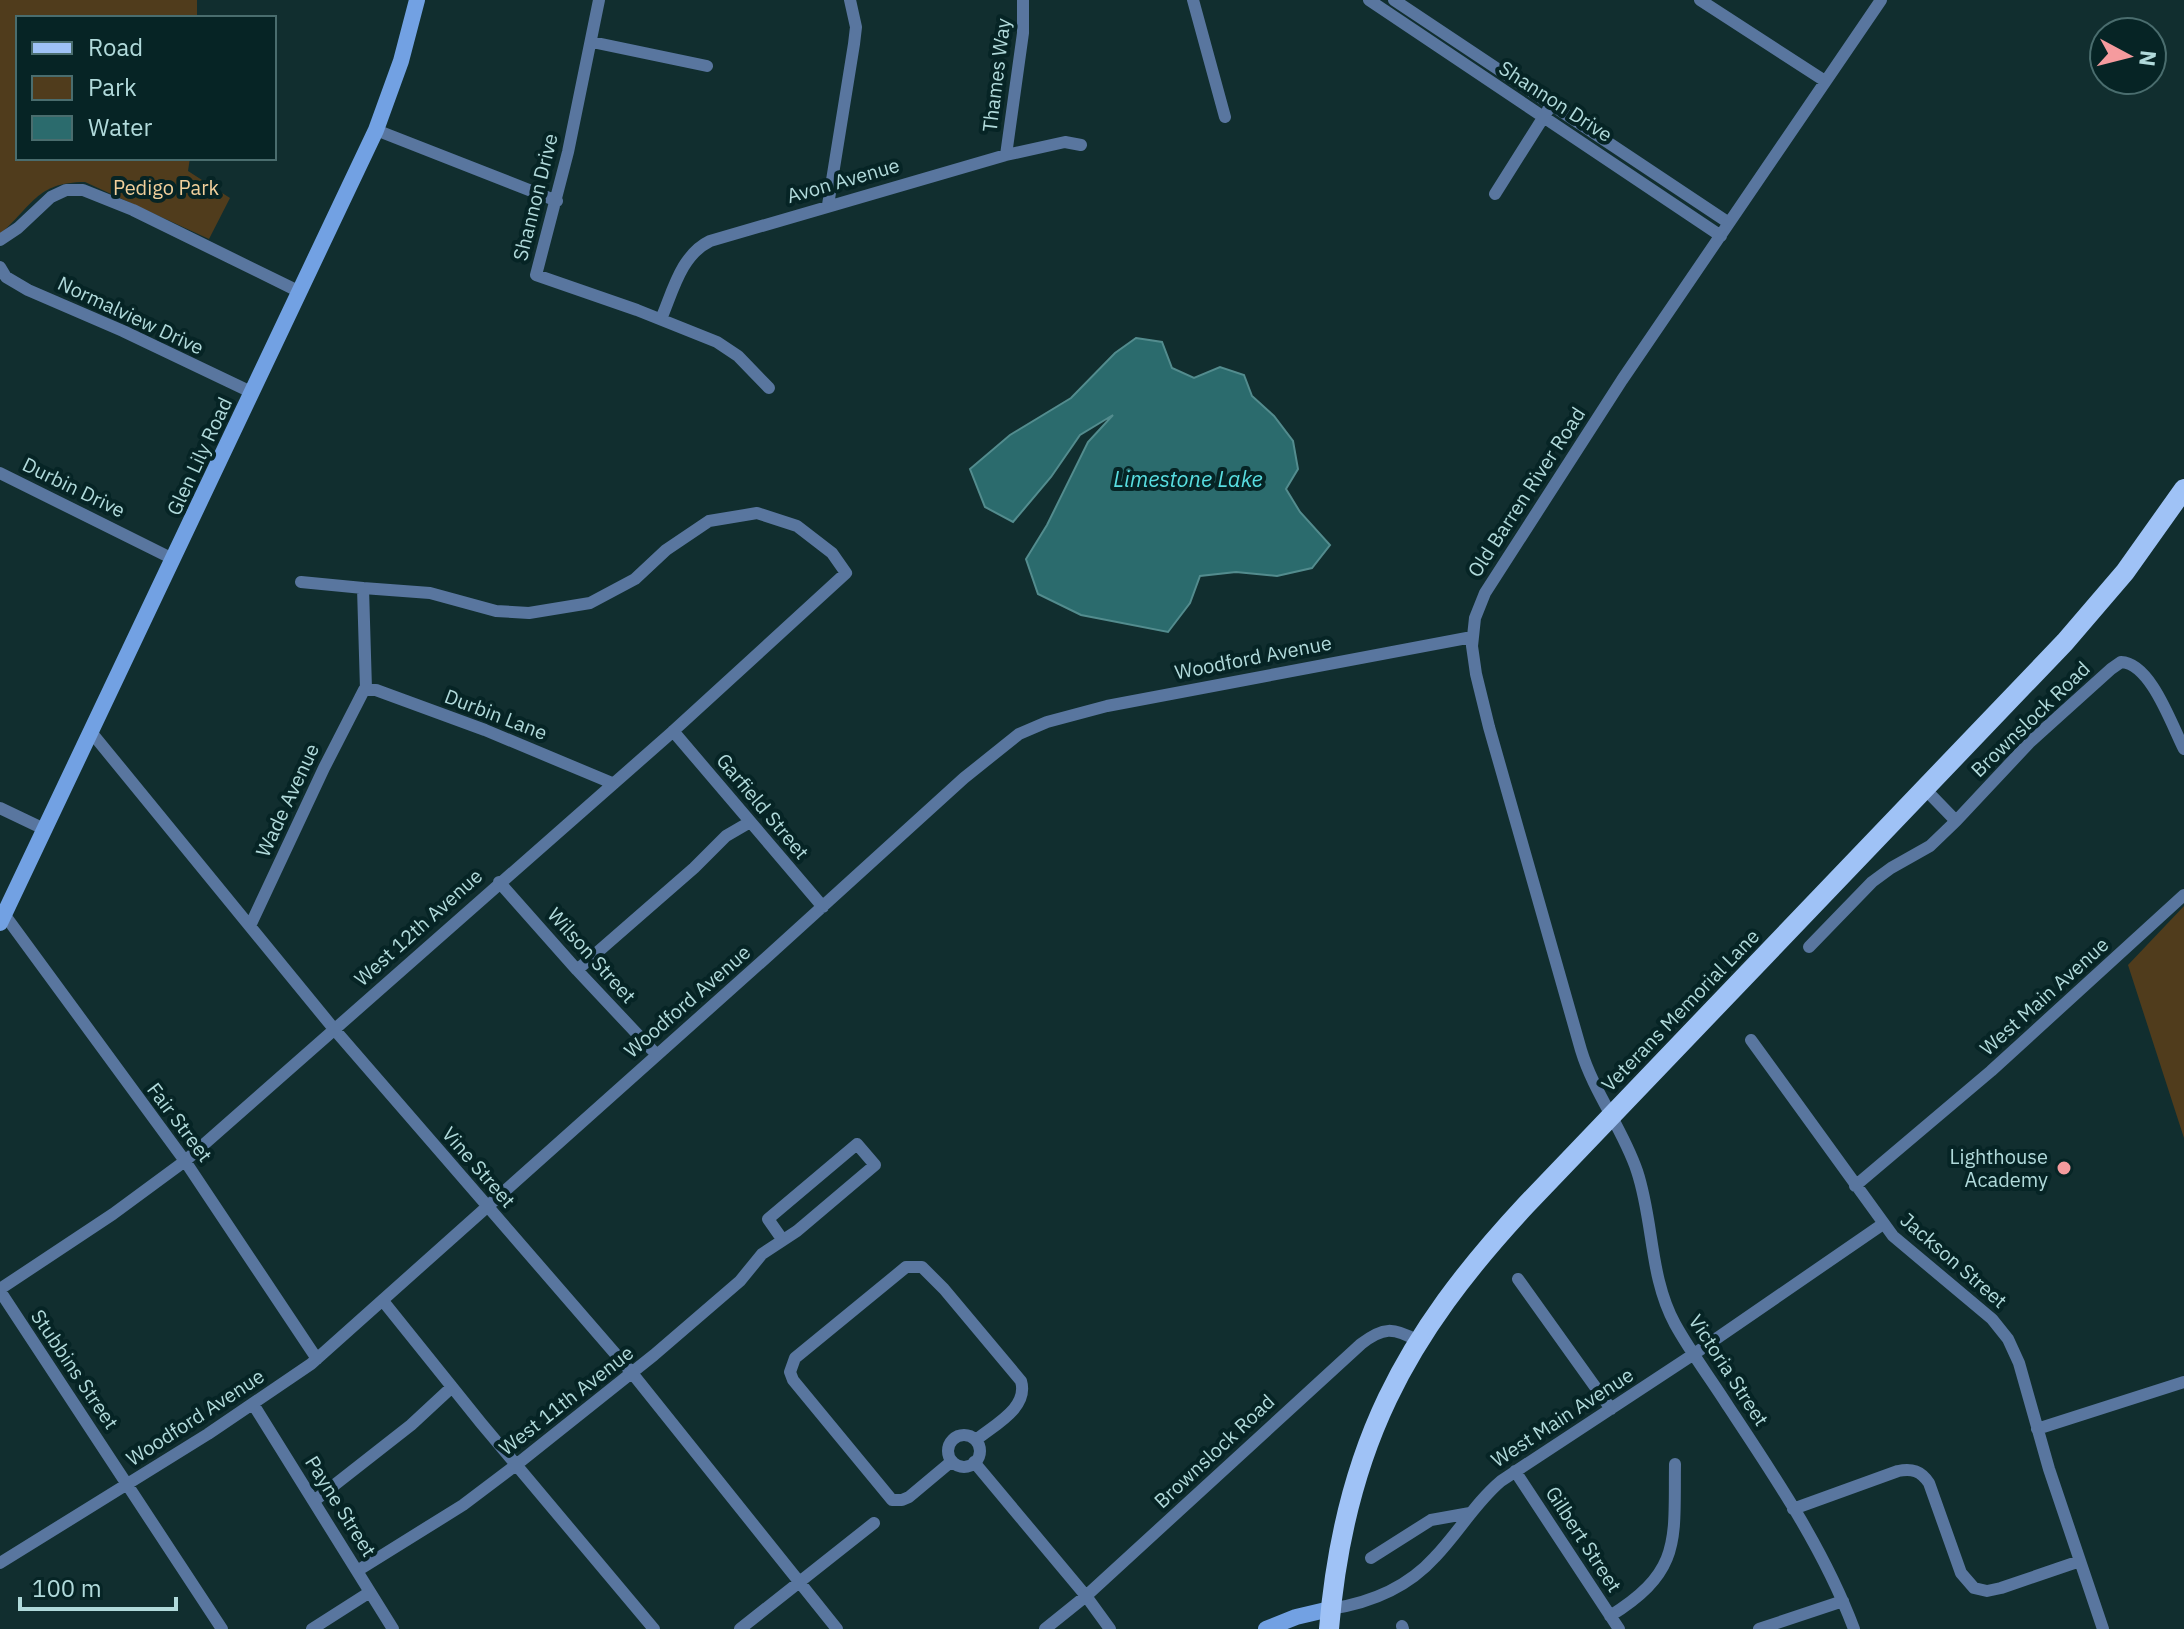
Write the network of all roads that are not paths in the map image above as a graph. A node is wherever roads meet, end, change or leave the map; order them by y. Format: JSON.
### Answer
{"nodes":[{"id":1,"x":417,"y":0,"type":"edge"},
{"id":2,"x":599,"y":0,"type":"edge"},
{"id":3,"x":850,"y":0,"type":"edge"},
{"id":4,"x":1023,"y":0,"type":"edge"},
{"id":5,"x":1193,"y":0,"type":"edge"},
{"id":6,"x":1369,"y":0,"type":"edge"},
{"id":7,"x":1394,"y":0,"type":"edge"},
{"id":8,"x":1700,"y":0,"type":"edge"},
{"id":9,"x":1881,"y":0,"type":"edge"},
{"id":10,"x":1430,"y":23,"type":"junction"},
{"id":11,"x":1421,"y":35,"type":"junction"},
{"id":12,"x":592,"y":42,"type":"junction"},
{"id":13,"x":707,"y":66,"type":"dead end"},
{"id":14,"x":1825,"y":81,"type":"junction"},
{"id":15,"x":1552,"y":104,"type":"junction"},
{"id":16,"x":1225,"y":117,"type":"dead end"},
{"id":17,"x":1544,"y":117,"type":"junction"},
{"id":18,"x":376,"y":130,"type":"junction"},
{"id":19,"x":1081,"y":145,"type":"dead end"},
{"id":20,"x":1006,"y":155,"type":"junction"},
{"id":21,"x":1640,"y":163,"type":"junction"},
{"id":22,"x":1632,"y":176,"type":"junction"},
{"id":23,"x":1495,"y":194,"type":"dead end"},
{"id":24,"x":557,"y":201,"type":"junction"},
{"id":25,"x":828,"y":205,"type":"junction"},
{"id":26,"x":1729,"y":223,"type":"junction"},
{"id":27,"x":1721,"y":236,"type":"junction"},
{"id":28,"x":0,"y":240,"type":"edge"},
{"id":29,"x":0,"y":267,"type":"edge"},
{"id":30,"x":298,"y":291,"type":"junction"},
{"id":31,"x":661,"y":319,"type":"junction"},
{"id":32,"x":769,"y":388,"type":"dead end"},
{"id":33,"x":251,"y":392,"type":"junction"},
{"id":34,"x":0,"y":473,"type":"edge"},
{"id":35,"x":2184,"y":489,"type":"edge"},
{"id":36,"x":173,"y":559,"type":"junction"},
{"id":37,"x":301,"y":582,"type":"dead end"},
{"id":38,"x":363,"y":588,"type":"junction"},
{"id":39,"x":1472,"y":637,"type":"junction"},
{"id":40,"x":365,"y":690,"type":"junction"},
{"id":41,"x":673,"y":731,"type":"junction"},
{"id":42,"x":91,"y":732,"type":"junction"},
{"id":43,"x":2184,"y":749,"type":"edge"},
{"id":44,"x":612,"y":783,"type":"junction"},
{"id":45,"x":1925,"y":789,"type":"junction"},
{"id":46,"x":0,"y":808,"type":"edge"},
{"id":47,"x":1956,"y":821,"type":"junction"},
{"id":48,"x":750,"y":822,"type":"junction"},
{"id":49,"x":44,"y":829,"type":"junction"},
{"id":50,"x":499,"y":882,"type":"junction"},
{"id":51,"x":2184,"y":895,"type":"edge"},
{"id":52,"x":823,"y":907,"type":"junction"},
{"id":53,"x":2,"y":918,"type":"edge"},
{"id":54,"x":250,"y":926,"type":"junction"},
{"id":55,"x":1809,"y":947,"type":"dead end"},
{"id":56,"x":577,"y":970,"type":"junction"},
{"id":57,"x":334,"y":1029,"type":"junction"},
{"id":58,"x":1751,"y":1040,"type":"dead end"},
{"id":59,"x":656,"y":1054,"type":"junction"},
{"id":60,"x":1611,"y":1117,"type":"junction"},
{"id":61,"x":185,"y":1161,"type":"junction"},
{"id":62,"x":1855,"y":1186,"type":"junction"},
{"id":63,"x":486,"y":1205,"type":"junction"},
{"id":64,"x":1883,"y":1224,"type":"junction"},
{"id":65,"x":782,"y":1239,"type":"junction"},
{"id":66,"x":1518,"y":1279,"type":"dead end"},
{"id":67,"x":0,"y":1290,"type":"edge"},
{"id":68,"x":383,"y":1301,"type":"junction"},
{"id":69,"x":1418,"y":1341,"type":"junction"},
{"id":70,"x":1694,"y":1354,"type":"junction"},
{"id":71,"x":317,"y":1359,"type":"junction"},
{"id":72,"x":632,"y":1373,"type":"junction"},
{"id":73,"x":2184,"y":1382,"type":"edge"},
{"id":74,"x":452,"y":1387,"type":"junction"},
{"id":75,"x":253,"y":1404,"type":"junction"},
{"id":76,"x":1611,"y":1409,"type":"junction"},
{"id":77,"x":2037,"y":1429,"type":"junction"},
{"id":78,"x":976,"y":1440,"type":"junction"},
{"id":79,"x":952,"y":1461,"type":"junction"},
{"id":80,"x":974,"y":1462,"type":"junction"},
{"id":81,"x":1675,"y":1464,"type":"dead end"},
{"id":82,"x":516,"y":1465,"type":"junction"},
{"id":83,"x":1515,"y":1471,"type":"junction"},
{"id":84,"x":128,"y":1484,"type":"junction"},
{"id":85,"x":314,"y":1501,"type":"junction"},
{"id":86,"x":1793,"y":1509,"type":"junction"},
{"id":87,"x":1470,"y":1513,"type":"junction"},
{"id":88,"x":874,"y":1523,"type":"dead end"},
{"id":89,"x":1371,"y":1558,"type":"dead end"},
{"id":90,"x":2080,"y":1561,"type":"junction"},
{"id":91,"x":0,"y":1563,"type":"edge"},
{"id":92,"x":357,"y":1571,"type":"junction"},
{"id":93,"x":799,"y":1581,"type":"junction"},
{"id":94,"x":370,"y":1592,"type":"junction"},
{"id":95,"x":1086,"y":1596,"type":"junction"},
{"id":96,"x":1843,"y":1601,"type":"junction"},
{"id":97,"x":1610,"y":1616,"type":"junction"},
{"id":98,"x":1329,"y":1619,"type":"edge"},
{"id":99,"x":2102,"y":1627,"type":"edge"},
{"id":100,"x":222,"y":1629,"type":"edge"},
{"id":101,"x":312,"y":1629,"type":"edge"},
{"id":102,"x":393,"y":1629,"type":"edge"},
{"id":103,"x":654,"y":1629,"type":"edge"},
{"id":104,"x":740,"y":1629,"type":"edge"},
{"id":105,"x":837,"y":1629,"type":"edge"},
{"id":106,"x":1045,"y":1629,"type":"edge"},
{"id":107,"x":1110,"y":1629,"type":"edge"},
{"id":108,"x":1266,"y":1629,"type":"edge"},
{"id":109,"x":1619,"y":1629,"type":"edge"},
{"id":110,"x":1759,"y":1629,"type":"edge"},
{"id":111,"x":1854,"y":1629,"type":"edge"},
{"id":112,"x":2087,"y":1629,"type":"edge"}],
"edges":[{"from":1,"to":18,"type":"street","name":"Glen Lily Road"},
{"from":2,"to":12,"type":"street","name":"Shannon Drive"},
{"from":3,"to":25,"type":"street"},
{"from":4,"to":20,"type":"street","name":"Thames Way"},
{"from":5,"to":16,"type":"street"},
{"from":6,"to":11,"type":"street","name":"Shannon Drive"},
{"from":7,"to":10,"type":"street","name":"Shannon Drive"},
{"from":8,"to":14,"type":"street"},
{"from":9,"to":14,"type":"street","name":"Old Barren River Road"},
{"from":10,"to":11,"type":"street"},
{"from":10,"to":15,"type":"street","name":"Shannon Drive"},
{"from":11,"to":17,"type":"street","name":"Shannon Drive"},
{"from":12,"to":13,"type":"street"},
{"from":12,"to":24,"type":"street","name":"Shannon Drive"},
{"from":14,"to":26,"type":"street","name":"Old Barren River Road"},
{"from":15,"to":17,"type":"street"},
{"from":15,"to":21,"type":"street","name":"Shannon Drive"},
{"from":17,"to":22,"type":"street","name":"Shannon Drive"},
{"from":17,"to":23,"type":"street"},
{"from":18,"to":24,"type":"street"},
{"from":18,"to":30,"type":"street","name":"Glen Lily Road"},
{"from":19,"to":20,"type":"street","name":"Avon Avenue"},
{"from":20,"to":25,"type":"street","name":"Avon Avenue"},
{"from":21,"to":22,"type":"street"},
{"from":21,"to":26,"type":"street","name":"Shannon Drive"},
{"from":22,"to":27,"type":"street","name":"Shannon Drive"},
{"from":24,"to":31,"type":"street","name":"Shannon Drive"},
{"from":25,"to":31,"type":"street","name":"Avon Avenue"},
{"from":26,"to":27,"type":"street","name":"Old Barren River Road"},
{"from":27,"to":39,"type":"street","name":"Old Barren River Road"},
{"from":28,"to":30,"type":"street"},
{"from":29,"to":33,"type":"street","name":"Normalview Drive"},
{"from":30,"to":33,"type":"street","name":"Glen Lily Road"},
{"from":31,"to":32,"type":"street"},
{"from":33,"to":36,"type":"street","name":"Glen Lily Road"},
{"from":34,"to":36,"type":"street","name":"Durbin Drive"},
{"from":35,"to":45,"type":"main road","name":"Veterans Memorial Lane"},
{"from":36,"to":42,"type":"street","name":"Glen Lily Road"},
{"from":37,"to":38,"type":"street"},
{"from":38,"to":40,"type":"street"},
{"from":38,"to":41,"type":"street","name":"West 12th Avenue"},
{"from":39,"to":52,"type":"street","name":"Woodford Avenue"},
{"from":39,"to":60,"type":"street","name":"Old Barren River Road"},
{"from":40,"to":44,"type":"street","name":"Durbin Lane"},
{"from":40,"to":54,"type":"street","name":"Wade Avenue"},
{"from":41,"to":44,"type":"street","name":"West 12th Avenue"},
{"from":41,"to":48,"type":"street","name":"Garfield Street"},
{"from":42,"to":49,"type":"street","name":"Glen Lily Road"},
{"from":42,"to":54,"type":"street","name":"Vine Street"},
{"from":43,"to":47,"type":"street","name":"Brownslock Road"},
{"from":44,"to":50,"type":"street","name":"West 12th Avenue"},
{"from":45,"to":47,"type":"street"},
{"from":45,"to":60,"type":"main road","name":"Veterans Memorial Lane"},
{"from":46,"to":49,"type":"street"},
{"from":47,"to":55,"type":"street"},
{"from":48,"to":52,"type":"street","name":"Garfield Street"},
{"from":48,"to":56,"type":"street"},
{"from":49,"to":53,"type":"street","name":"Glen Lily Road"},
{"from":50,"to":56,"type":"street","name":"Wilson Street"},
{"from":50,"to":57,"type":"street","name":"West 12th Avenue"},
{"from":51,"to":62,"type":"street","name":"West Main Avenue"},
{"from":52,"to":59,"type":"street","name":"Woodford Avenue"},
{"from":53,"to":61,"type":"street","name":"Fair Street"},
{"from":54,"to":57,"type":"street","name":"Vine Street"},
{"from":56,"to":59,"type":"street","name":"Wilson Street"},
{"from":57,"to":61,"type":"street","name":"West 12th Avenue"},
{"from":57,"to":63,"type":"street","name":"Vine Street"},
{"from":58,"to":62,"type":"street","name":"Jackson Street"},
{"from":59,"to":63,"type":"street","name":"Woodford Avenue"},
{"from":60,"to":69,"type":"main road","name":"Veterans Memorial Lane"},
{"from":60,"to":70,"type":"street","name":"Victoria Street"},
{"from":61,"to":67,"type":"street","name":"West 12th Avenue"},
{"from":61,"to":71,"type":"street","name":"Fair Street"},
{"from":62,"to":64,"type":"street","name":"Jackson Street"},
{"from":63,"to":68,"type":"street","name":"Woodford Avenue"},
{"from":63,"to":72,"type":"street","name":"Vine Street"},
{"from":64,"to":70,"type":"street","name":"West Main Avenue"},
{"from":64,"to":77,"type":"street","name":"Jackson Street"},
{"from":65,"to":65,"type":"street","name":"West 11th Avenue"},
{"from":65,"to":72,"type":"street","name":"West 11th Avenue"},
{"from":66,"to":76,"type":"street"},
{"from":67,"to":84,"type":"street","name":"Stubbins Street"},
{"from":68,"to":71,"type":"street","name":"Woodford Avenue"},
{"from":68,"to":74,"type":"street"},
{"from":69,"to":95,"type":"street","name":"Brownslock Road"},
{"from":69,"to":98,"type":"main road","name":"Veterans Memorial Lane"},
{"from":70,"to":76,"type":"street","name":"West Main Avenue"},
{"from":70,"to":86,"type":"street","name":"Victoria Street"},
{"from":71,"to":75,"type":"street","name":"Woodford Avenue"},
{"from":72,"to":82,"type":"street","name":"West 11th Avenue"},
{"from":72,"to":93,"type":"street","name":"Vine Street"},
{"from":73,"to":77,"type":"street"},
{"from":74,"to":82,"type":"street"},
{"from":74,"to":85,"type":"street"},
{"from":75,"to":84,"type":"street","name":"Woodford Avenue"},
{"from":75,"to":85,"type":"street","name":"Payne Street"},
{"from":76,"to":83,"type":"street","name":"West Main Avenue"},
{"from":77,"to":90,"type":"street","name":"Jackson Street"},
{"from":78,"to":79,"type":"street"},
{"from":78,"to":79,"type":"street"},
{"from":78,"to":80,"type":"street"},
{"from":79,"to":80,"type":"street"},
{"from":80,"to":95,"type":"street"},
{"from":81,"to":97,"type":"street"},
{"from":82,"to":92,"type":"street","name":"West 11th Avenue"},
{"from":82,"to":103,"type":"street"},
{"from":83,"to":87,"type":"street","name":"West Main Avenue"},
{"from":83,"to":97,"type":"street","name":"Gilbert Street"},
{"from":84,"to":91,"type":"street","name":"Woodford Avenue"},
{"from":84,"to":100,"type":"street","name":"Stubbins Street"},
{"from":85,"to":92,"type":"street","name":"Payne Street"},
{"from":86,"to":90,"type":"street"},
{"from":86,"to":96,"type":"street","name":"Victoria Street"},
{"from":87,"to":89,"type":"street"},
{"from":87,"to":98,"type":"street","name":"West Main Avenue"},
{"from":88,"to":93,"type":"street"},
{"from":90,"to":99,"type":"street","name":"Jackson Street"},
{"from":92,"to":94,"type":"street","name":"Payne Street"},
{"from":93,"to":104,"type":"street"},
{"from":93,"to":105,"type":"street","name":"Vine Street"},
{"from":94,"to":101,"type":"street"},
{"from":94,"to":102,"type":"street","name":"Payne Street"},
{"from":95,"to":106,"type":"street","name":"Brownslock Road"},
{"from":95,"to":107,"type":"street"},
{"from":96,"to":110,"type":"street"},
{"from":96,"to":111,"type":"street","name":"Victoria Street"},
{"from":97,"to":109,"type":"street","name":"Gilbert Street"},
{"from":98,"to":108,"type":"street","name":"West Main Avenue"},
{"from":99,"to":112,"type":"street"}]}
